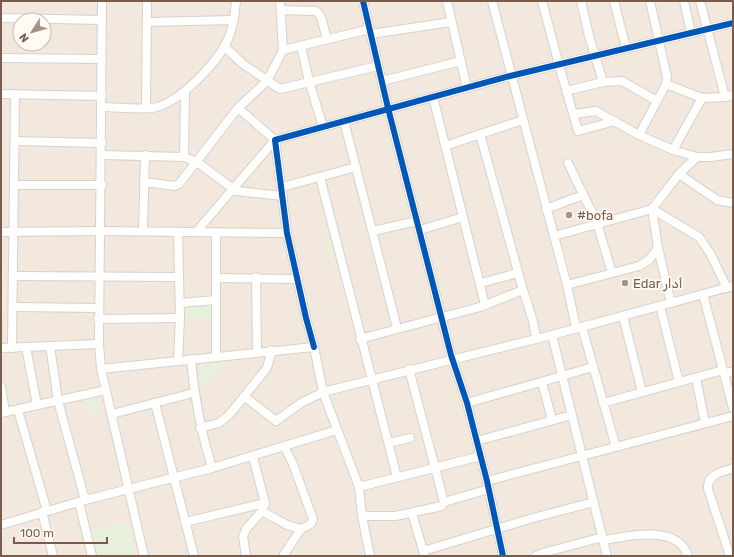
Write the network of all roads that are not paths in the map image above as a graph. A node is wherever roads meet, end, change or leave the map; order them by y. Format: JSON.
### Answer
{"nodes":[{"id":1,"x":102,"y":1,"type":"edge"},
{"id":2,"x":147,"y":1,"type":"edge"},
{"id":3,"x":236,"y":1,"type":"edge"},
{"id":4,"x":280,"y":1,"type":"edge"},
{"id":5,"x":363,"y":1,"type":"edge"},
{"id":6,"x":447,"y":1,"type":"edge"},
{"id":7,"x":492,"y":1,"type":"edge"},
{"id":8,"x":542,"y":1,"type":"edge"},
{"id":9,"x":581,"y":1,"type":"edge"},
{"id":10,"x":614,"y":1,"type":"edge"},
{"id":11,"x":650,"y":1,"type":"edge"},
{"id":12,"x":684,"y":1,"type":"edge"},
{"id":13,"x":700,"y":1,"type":"edge"},
{"id":14,"x":281,"y":10,"type":"junction"},
{"id":15,"x":1,"y":18,"type":"edge"},
{"id":16,"x":102,"y":20,"type":"junction"},
{"id":17,"x":234,"y":20,"type":"junction"},
{"id":18,"x":147,"y":22,"type":"junction"},
{"id":19,"x":452,"y":22,"type":"junction"},
{"id":20,"x":733,"y":23,"type":"edge"},
{"id":21,"x":707,"y":30,"type":"junction"},
{"id":22,"x":370,"y":32,"type":"junction"},
{"id":23,"x":691,"y":33,"type":"junction"},
{"id":24,"x":327,"y":39,"type":"junction"},
{"id":25,"x":660,"y":42,"type":"junction"},
{"id":26,"x":224,"y":46,"type":"junction"},
{"id":27,"x":301,"y":46,"type":"junction"},
{"id":28,"x":626,"y":48,"type":"junction"},
{"id":29,"x":283,"y":50,"type":"junction"},
{"id":30,"x":595,"y":56,"type":"junction"},
{"id":31,"x":1,"y":58,"type":"edge"},
{"id":32,"x":102,"y":59,"type":"junction"},
{"id":33,"x":461,"y":61,"type":"junction"},
{"id":34,"x":559,"y":65,"type":"junction"},
{"id":35,"x":378,"y":66,"type":"junction"},
{"id":36,"x":510,"y":76,"type":"junction"},
{"id":37,"x":267,"y":81,"type":"junction"},
{"id":38,"x":309,"y":81,"type":"junction"},
{"id":39,"x":382,"y":82,"type":"junction"},
{"id":40,"x":603,"y":82,"type":"junction"},
{"id":41,"x":666,"y":84,"type":"junction"},
{"id":42,"x":467,"y":88,"type":"junction"},
{"id":43,"x":566,"y":91,"type":"junction"},
{"id":44,"x":184,"y":92,"type":"junction"},
{"id":45,"x":1,"y":94,"type":"edge"},
{"id":46,"x":15,"y":94,"type":"junction"},
{"id":47,"x":102,"y":96,"type":"junction"},
{"id":48,"x":729,"y":96,"type":"edge"},
{"id":49,"x":433,"y":97,"type":"junction"},
{"id":50,"x":702,"y":98,"type":"junction"},
{"id":51,"x":657,"y":101,"type":"junction"},
{"id":52,"x":102,"y":107,"type":"junction"},
{"id":53,"x":146,"y":108,"type":"junction"},
{"id":54,"x":238,"y":108,"type":"junction"},
{"id":55,"x":388,"y":108,"type":"junction"},
{"id":56,"x":574,"y":114,"type":"junction"},
{"id":57,"x":523,"y":120,"type":"junction"},
{"id":58,"x":344,"y":121,"type":"junction"},
{"id":59,"x":615,"y":121,"type":"junction"},
{"id":60,"x":323,"y":127,"type":"junction"},
{"id":61,"x":480,"y":134,"type":"junction"},
{"id":62,"x":639,"y":135,"type":"junction"},
{"id":63,"x":275,"y":140,"type":"junction"},
{"id":64,"x":15,"y":141,"type":"junction"},
{"id":65,"x":102,"y":143,"type":"junction"},
{"id":66,"x":446,"y":146,"type":"junction"},
{"id":67,"x":674,"y":150,"type":"junction"},
{"id":68,"x":733,"y":154,"type":"edge"},
{"id":69,"x":102,"y":155,"type":"junction"},
{"id":70,"x":145,"y":155,"type":"junction"},
{"id":71,"x":184,"y":157,"type":"junction"},
{"id":72,"x":697,"y":157,"type":"junction"},
{"id":73,"x":196,"y":162,"type":"junction"},
{"id":74,"x":568,"y":163,"type":"dead end"},
{"id":75,"x":356,"y":168,"type":"junction"},
{"id":76,"x":679,"y":174,"type":"junction"},
{"id":77,"x":320,"y":177,"type":"junction"},
{"id":78,"x":144,"y":182,"type":"junction"},
{"id":79,"x":14,"y":185,"type":"junction"},
{"id":80,"x":102,"y":185,"type":"junction"},
{"id":81,"x":232,"y":190,"type":"junction"},
{"id":82,"x":283,"y":192,"type":"junction"},
{"id":83,"x":583,"y":195,"type":"junction"},
{"id":84,"x":733,"y":203,"type":"edge"},
{"id":85,"x":546,"y":209,"type":"junction"},
{"id":86,"x":652,"y":209,"type":"junction"},
{"id":87,"x":463,"y":217,"type":"junction"},
{"id":88,"x":417,"y":221,"type":"junction"},
{"id":89,"x":597,"y":223,"type":"junction"},
{"id":90,"x":420,"y":230,"type":"junction"},
{"id":91,"x":101,"y":231,"type":"junction"},
{"id":92,"x":143,"y":231,"type":"junction"},
{"id":93,"x":373,"y":231,"type":"junction"},
{"id":94,"x":1,"y":232,"type":"edge"},
{"id":95,"x":13,"y":232,"type":"junction"},
{"id":96,"x":178,"y":232,"type":"junction"},
{"id":97,"x":196,"y":232,"type":"junction"},
{"id":98,"x":216,"y":232,"type":"junction"},
{"id":99,"x":287,"y":233,"type":"junction"},
{"id":100,"x":554,"y":236,"type":"junction"},
{"id":101,"x":658,"y":248,"type":"junction"},
{"id":102,"x":518,"y":273,"type":"junction"},
{"id":103,"x":612,"y":273,"type":"junction"},
{"id":104,"x":14,"y":276,"type":"junction"},
{"id":105,"x":100,"y":277,"type":"junction"},
{"id":106,"x":178,"y":277,"type":"junction"},
{"id":107,"x":256,"y":277,"type":"junction"},
{"id":108,"x":217,"y":278,"type":"junction"},
{"id":109,"x":298,"y":279,"type":"junction"},
{"id":110,"x":481,"y":283,"type":"junction"},
{"id":111,"x":567,"y":285,"type":"junction"},
{"id":112,"x":730,"y":287,"type":"edge"},
{"id":113,"x":523,"y":290,"type":"junction"},
{"id":114,"x":703,"y":294,"type":"junction"},
{"id":115,"x":216,"y":300,"type":"junction"},
{"id":116,"x":180,"y":303,"type":"junction"},
{"id":117,"x":671,"y":303,"type":"junction"},
{"id":118,"x":485,"y":305,"type":"junction"},
{"id":119,"x":660,"y":306,"type":"junction"},
{"id":120,"x":13,"y":307,"type":"junction"},
{"id":121,"x":99,"y":308,"type":"junction"},
{"id":122,"x":442,"y":316,"type":"junction"},
{"id":123,"x":623,"y":316,"type":"junction"},
{"id":124,"x":180,"y":318,"type":"junction"},
{"id":125,"x":98,"y":319,"type":"junction"},
{"id":126,"x":579,"y":327,"type":"junction"},
{"id":127,"x":397,"y":328,"type":"junction"},
{"id":128,"x":552,"y":335,"type":"junction"},
{"id":129,"x":536,"y":338,"type":"junction"},
{"id":130,"x":360,"y":339,"type":"junction"},
{"id":131,"x":99,"y":344,"type":"junction"},
{"id":132,"x":50,"y":346,"type":"junction"},
{"id":133,"x":26,"y":347,"type":"junction"},
{"id":134,"x":314,"y":347,"type":"junction"},
{"id":135,"x":1,"y":348,"type":"edge"},
{"id":136,"x":12,"y":348,"type":"junction"},
{"id":137,"x":272,"y":350,"type":"junction"},
{"id":138,"x":257,"y":352,"type":"junction"},
{"id":139,"x":216,"y":356,"type":"junction"},
{"id":140,"x":453,"y":358,"type":"junction"},
{"id":141,"x":191,"y":359,"type":"junction"},
{"id":142,"x":178,"y":360,"type":"junction"},
{"id":143,"x":593,"y":367,"type":"junction"},
{"id":144,"x":101,"y":369,"type":"junction"},
{"id":145,"x":409,"y":369,"type":"junction"},
{"id":146,"x":733,"y":371,"type":"edge"},
{"id":147,"x":723,"y":372,"type":"junction"},
{"id":148,"x":562,"y":376,"type":"junction"},
{"id":149,"x":372,"y":378,"type":"junction"},
{"id":150,"x":696,"y":378,"type":"junction"},
{"id":151,"x":542,"y":382,"type":"junction"},
{"id":152,"x":679,"y":382,"type":"junction"},
{"id":153,"x":1,"y":387,"type":"edge"},
{"id":154,"x":106,"y":390,"type":"junction"},
{"id":155,"x":323,"y":392,"type":"junction"},
{"id":156,"x":642,"y":392,"type":"junction"},
{"id":157,"x":193,"y":393,"type":"junction"},
{"id":158,"x":244,"y":396,"type":"junction"},
{"id":159,"x":58,"y":401,"type":"junction"},
{"id":160,"x":155,"y":403,"type":"junction"},
{"id":161,"x":467,"y":403,"type":"junction"},
{"id":162,"x":603,"y":403,"type":"junction"},
{"id":163,"x":37,"y":405,"type":"junction"},
{"id":164,"x":733,"y":408,"type":"edge"},
{"id":165,"x":18,"y":410,"type":"junction"},
{"id":166,"x":3,"y":412,"type":"edge"},
{"id":167,"x":112,"y":414,"type":"junction"},
{"id":168,"x":572,"y":415,"type":"junction"},
{"id":169,"x":733,"y":416,"type":"edge"},
{"id":170,"x":552,"y":420,"type":"junction"},
{"id":171,"x":705,"y":423,"type":"junction"},
{"id":172,"x":200,"y":428,"type":"junction"},
{"id":173,"x":337,"y":430,"type":"junction"},
{"id":174,"x":410,"y":438,"type":"dead end"},
{"id":175,"x":477,"y":441,"type":"junction"},
{"id":176,"x":389,"y":443,"type":"junction"},
{"id":177,"x":284,"y":446,"type":"junction"},
{"id":178,"x":616,"y":447,"type":"junction"},
{"id":179,"x":481,"y":456,"type":"junction"},
{"id":180,"x":582,"y":456,"type":"junction"},
{"id":181,"x":253,"y":457,"type":"junction"},
{"id":182,"x":434,"y":467,"type":"junction"},
{"id":183,"x":212,"y":468,"type":"junction"},
{"id":184,"x":733,"y":468,"type":"edge"},
{"id":185,"x":397,"y":477,"type":"junction"},
{"id":186,"x":174,"y":478,"type":"junction"},
{"id":187,"x":488,"y":485,"type":"junction"},
{"id":188,"x":358,"y":487,"type":"junction"},
{"id":189,"x":129,"y":490,"type":"junction"},
{"id":190,"x":82,"y":501,"type":"junction"},
{"id":191,"x":444,"y":502,"type":"junction"},
{"id":192,"x":594,"y":502,"type":"junction"},
{"id":193,"x":265,"y":503,"type":"junction"},
{"id":194,"x":44,"y":511,"type":"junction"},
{"id":195,"x":262,"y":511,"type":"junction"},
{"id":196,"x":412,"y":513,"type":"junction"},
{"id":197,"x":362,"y":516,"type":"junction"},
{"id":198,"x":185,"y":522,"type":"junction"},
{"id":199,"x":1,"y":525,"type":"edge"},
{"id":200,"x":498,"y":528,"type":"junction"},
{"id":201,"x":301,"y":529,"type":"junction"},
{"id":202,"x":604,"y":538,"type":"junction"},
{"id":203,"x":424,"y":553,"type":"edge"},
{"id":204,"x":53,"y":556,"type":"edge"},
{"id":205,"x":92,"y":556,"type":"edge"},
{"id":206,"x":144,"y":556,"type":"edge"},
{"id":207,"x":194,"y":556,"type":"edge"},
{"id":208,"x":246,"y":556,"type":"edge"},
{"id":209,"x":283,"y":556,"type":"edge"},
{"id":210,"x":370,"y":556,"type":"edge"},
{"id":211,"x":503,"y":556,"type":"edge"},
{"id":212,"x":536,"y":556,"type":"edge"},
{"id":213,"x":607,"y":556,"type":"edge"},
{"id":214,"x":688,"y":556,"type":"edge"},
{"id":215,"x":730,"y":556,"type":"edge"}],
"edges":[{"from":1,"to":16,"type":"street"},
{"from":2,"to":18,"type":"street"},
{"from":3,"to":17,"type":"street"},
{"from":4,"to":14,"type":"street"},
{"from":5,"to":22,"type":"street"},
{"from":6,"to":19,"type":"street"},
{"from":7,"to":36,"type":"street"},
{"from":8,"to":34,"type":"street"},
{"from":9,"to":30,"type":"street"},
{"from":10,"to":28,"type":"street"},
{"from":11,"to":25,"type":"street"},
{"from":12,"to":23,"type":"street"},
{"from":13,"to":21,"type":"street"},
{"from":14,"to":24,"type":"street"},
{"from":14,"to":29,"type":"street"},
{"from":15,"to":16,"type":"street"},
{"from":16,"to":32,"type":"street"},
{"from":17,"to":18,"type":"street"},
{"from":17,"to":26,"type":"street"},
{"from":18,"to":53,"type":"street"},
{"from":19,"to":22,"type":"street"},
{"from":19,"to":33,"type":"street"},
{"from":20,"to":21,"type":"street"},
{"from":21,"to":23,"type":"street"},
{"from":21,"to":48,"type":"street"},
{"from":22,"to":24,"type":"street"},
{"from":22,"to":35,"type":"street"},
{"from":23,"to":25,"type":"street"},
{"from":24,"to":27,"type":"street"},
{"from":25,"to":28,"type":"street"},
{"from":25,"to":41,"type":"street"},
{"from":26,"to":37,"type":"street"},
{"from":26,"to":44,"type":"street"},
{"from":27,"to":29,"type":"street"},
{"from":27,"to":38,"type":"street"},
{"from":28,"to":30,"type":"street"},
{"from":29,"to":37,"type":"street"},
{"from":30,"to":34,"type":"street"},
{"from":30,"to":40,"type":"street"},
{"from":31,"to":32,"type":"street"},
{"from":32,"to":47,"type":"street"},
{"from":33,"to":39,"type":"street"},
{"from":33,"to":42,"type":"street"},
{"from":34,"to":36,"type":"street"},
{"from":34,"to":43,"type":"street"},
{"from":35,"to":38,"type":"street"},
{"from":35,"to":39,"type":"street"},
{"from":36,"to":42,"type":"street"},
{"from":36,"to":57,"type":"street"},
{"from":37,"to":38,"type":"street"},
{"from":37,"to":54,"type":"street"},
{"from":38,"to":60,"type":"street"},
{"from":39,"to":55,"type":"street"},
{"from":40,"to":43,"type":"street"},
{"from":40,"to":51,"type":"street"},
{"from":41,"to":50,"type":"street"},
{"from":41,"to":51,"type":"street"},
{"from":42,"to":49,"type":"street"},
{"from":43,"to":56,"type":"street"},
{"from":44,"to":53,"type":"street"},
{"from":44,"to":71,"type":"street"},
{"from":45,"to":46,"type":"street"},
{"from":46,"to":47,"type":"street"},
{"from":46,"to":64,"type":"street"},
{"from":47,"to":52,"type":"street"},
{"from":48,"to":50,"type":"street"},
{"from":49,"to":55,"type":"street"},
{"from":49,"to":66,"type":"street"},
{"from":50,"to":67,"type":"street"},
{"from":51,"to":62,"type":"street"},
{"from":52,"to":53,"type":"street"},
{"from":52,"to":65,"type":"street"},
{"from":54,"to":63,"type":"street"},
{"from":54,"to":73,"type":"street"},
{"from":55,"to":58,"type":"street"},
{"from":55,"to":88,"type":"street"},
{"from":56,"to":59,"type":"street"},
{"from":56,"to":59,"type":"street"},
{"from":57,"to":61,"type":"street"},
{"from":57,"to":85,"type":"street"},
{"from":58,"to":60,"type":"street"},
{"from":58,"to":75,"type":"street"},
{"from":59,"to":62,"type":"street"},
{"from":60,"to":63,"type":"street"},
{"from":61,"to":66,"type":"street"},
{"from":61,"to":102,"type":"street"},
{"from":62,"to":67,"type":"street"},
{"from":63,"to":81,"type":"street"},
{"from":63,"to":82,"type":"street"},
{"from":64,"to":65,"type":"street"},
{"from":64,"to":79,"type":"street"},
{"from":65,"to":69,"type":"street"},
{"from":66,"to":87,"type":"street"},
{"from":67,"to":72,"type":"street"},
{"from":68,"to":72,"type":"street"},
{"from":69,"to":70,"type":"street"},
{"from":69,"to":80,"type":"street"},
{"from":70,"to":71,"type":"street"},
{"from":70,"to":78,"type":"street"},
{"from":71,"to":73,"type":"street"},
{"from":72,"to":76,"type":"street"},
{"from":73,"to":78,"type":"street"},
{"from":73,"to":81,"type":"street"},
{"from":74,"to":83,"type":"street"},
{"from":75,"to":77,"type":"street"},
{"from":75,"to":93,"type":"street"},
{"from":76,"to":84,"type":"street"},
{"from":76,"to":86,"type":"street"},
{"from":77,"to":82,"type":"street"},
{"from":77,"to":130,"type":"street"},
{"from":78,"to":92,"type":"street"},
{"from":79,"to":80,"type":"street"},
{"from":79,"to":95,"type":"street"},
{"from":80,"to":91,"type":"street"},
{"from":81,"to":82,"type":"street"},
{"from":81,"to":97,"type":"street"},
{"from":82,"to":99,"type":"street"},
{"from":83,"to":85,"type":"street"},
{"from":83,"to":89,"type":"street"},
{"from":85,"to":100,"type":"street"},
{"from":86,"to":89,"type":"street"},
{"from":86,"to":101,"type":"street"},
{"from":86,"to":112,"type":"street"},
{"from":87,"to":90,"type":"street"},
{"from":87,"to":110,"type":"street"},
{"from":88,"to":90,"type":"street"},
{"from":88,"to":93,"type":"street"},
{"from":89,"to":100,"type":"street"},
{"from":89,"to":103,"type":"street"},
{"from":90,"to":122,"type":"street"},
{"from":91,"to":92,"type":"street"},
{"from":91,"to":95,"type":"street"},
{"from":91,"to":105,"type":"street"},
{"from":92,"to":96,"type":"street"},
{"from":93,"to":127,"type":"street"},
{"from":94,"to":95,"type":"street"},
{"from":95,"to":104,"type":"street"},
{"from":96,"to":97,"type":"street"},
{"from":96,"to":106,"type":"street"},
{"from":97,"to":98,"type":"street"},
{"from":98,"to":99,"type":"street"},
{"from":98,"to":108,"type":"street"},
{"from":99,"to":109,"type":"street"},
{"from":100,"to":111,"type":"street"},
{"from":101,"to":103,"type":"street"},
{"from":101,"to":117,"type":"street"},
{"from":102,"to":110,"type":"street"},
{"from":102,"to":113,"type":"street"},
{"from":103,"to":111,"type":"street"},
{"from":104,"to":105,"type":"street"},
{"from":104,"to":120,"type":"street"},
{"from":105,"to":106,"type":"street"},
{"from":105,"to":121,"type":"street"},
{"from":106,"to":116,"type":"street"},
{"from":107,"to":108,"type":"street"},
{"from":107,"to":109,"type":"street"},
{"from":107,"to":138,"type":"street"},
{"from":108,"to":115,"type":"street"},
{"from":109,"to":134,"type":"street"},
{"from":110,"to":118,"type":"street"},
{"from":111,"to":126,"type":"street"},
{"from":112,"to":114,"type":"street"},
{"from":113,"to":118,"type":"street"},
{"from":113,"to":129,"type":"street"},
{"from":114,"to":117,"type":"street"},
{"from":114,"to":147,"type":"street"},
{"from":115,"to":116,"type":"street"},
{"from":115,"to":139,"type":"street"},
{"from":116,"to":124,"type":"street"},
{"from":117,"to":119,"type":"street"},
{"from":118,"to":122,"type":"street"},
{"from":119,"to":123,"type":"street"},
{"from":119,"to":152,"type":"street"},
{"from":120,"to":121,"type":"street"},
{"from":120,"to":136,"type":"street"},
{"from":121,"to":125,"type":"street"},
{"from":122,"to":127,"type":"street"},
{"from":122,"to":140,"type":"street"},
{"from":123,"to":126,"type":"street"},
{"from":123,"to":156,"type":"street"},
{"from":124,"to":125,"type":"street"},
{"from":124,"to":142,"type":"street"},
{"from":125,"to":131,"type":"street"},
{"from":126,"to":128,"type":"street"},
{"from":126,"to":143,"type":"street"},
{"from":127,"to":130,"type":"street"},
{"from":128,"to":129,"type":"street"},
{"from":128,"to":148,"type":"street"},
{"from":129,"to":140,"type":"street"},
{"from":130,"to":149,"type":"street"},
{"from":131,"to":132,"type":"street"},
{"from":131,"to":144,"type":"street"},
{"from":132,"to":133,"type":"street"},
{"from":132,"to":159,"type":"street"},
{"from":133,"to":136,"type":"street"},
{"from":133,"to":163,"type":"street"},
{"from":134,"to":137,"type":"street"},
{"from":134,"to":155,"type":"street"},
{"from":135,"to":136,"type":"street"},
{"from":137,"to":138,"type":"street"},
{"from":137,"to":158,"type":"street"},
{"from":138,"to":139,"type":"street"},
{"from":139,"to":141,"type":"street"},
{"from":140,"to":145,"type":"street"},
{"from":140,"to":161,"type":"street"},
{"from":141,"to":142,"type":"street"},
{"from":141,"to":157,"type":"street"},
{"from":142,"to":144,"type":"street"},
{"from":143,"to":148,"type":"street"},
{"from":143,"to":162,"type":"street"},
{"from":144,"to":154,"type":"street"},
{"from":145,"to":149,"type":"street"},
{"from":145,"to":182,"type":"street"},
{"from":146,"to":147,"type":"street"},
{"from":147,"to":150,"type":"street"},
{"from":147,"to":164,"type":"street"},
{"from":148,"to":151,"type":"street"},
{"from":148,"to":168,"type":"street"},
{"from":149,"to":155,"type":"street"},
{"from":149,"to":176,"type":"street"},
{"from":150,"to":152,"type":"street"},
{"from":150,"to":171,"type":"street"},
{"from":151,"to":161,"type":"street"},
{"from":151,"to":170,"type":"street"},
{"from":152,"to":156,"type":"street"},
{"from":153,"to":166,"type":"street"},
{"from":154,"to":159,"type":"street"},
{"from":154,"to":167,"type":"street"},
{"from":155,"to":158,"type":"street"},
{"from":155,"to":173,"type":"street"},
{"from":156,"to":162,"type":"street"},
{"from":157,"to":160,"type":"street"},
{"from":157,"to":172,"type":"street"},
{"from":158,"to":172,"type":"street"},
{"from":159,"to":163,"type":"street"},
{"from":159,"to":190,"type":"street"},
{"from":160,"to":167,"type":"street"},
{"from":160,"to":186,"type":"street"},
{"from":161,"to":175,"type":"street"},
{"from":162,"to":178,"type":"street"},
{"from":163,"to":165,"type":"street"},
{"from":165,"to":166,"type":"street"},
{"from":165,"to":194,"type":"street"},
{"from":167,"to":189,"type":"street"},
{"from":168,"to":170,"type":"street"},
{"from":168,"to":180,"type":"street"},
{"from":169,"to":171,"type":"street"},
{"from":170,"to":175,"type":"street"},
{"from":171,"to":178,"type":"street"},
{"from":172,"to":183,"type":"street"},
{"from":173,"to":177,"type":"street"},
{"from":173,"to":188,"type":"street"},
{"from":174,"to":176,"type":"street"},
{"from":175,"to":179,"type":"street"},
{"from":176,"to":185,"type":"street"},
{"from":177,"to":181,"type":"street"},
{"from":177,"to":201,"type":"street"},
{"from":178,"to":180,"type":"street"},
{"from":179,"to":182,"type":"street"},
{"from":179,"to":187,"type":"street"},
{"from":180,"to":187,"type":"street"},
{"from":180,"to":192,"type":"street"},
{"from":181,"to":183,"type":"street"},
{"from":181,"to":193,"type":"street"},
{"from":182,"to":185,"type":"street"},
{"from":182,"to":191,"type":"street"},
{"from":183,"to":186,"type":"street"},
{"from":184,"to":215,"type":"street"},
{"from":185,"to":188,"type":"street"},
{"from":186,"to":189,"type":"street"},
{"from":186,"to":198,"type":"street"},
{"from":187,"to":191,"type":"street"},
{"from":187,"to":200,"type":"street"},
{"from":188,"to":197,"type":"street"},
{"from":189,"to":190,"type":"street"},
{"from":189,"to":206,"type":"street"},
{"from":190,"to":194,"type":"street"},
{"from":190,"to":205,"type":"street"},
{"from":191,"to":196,"type":"street"},
{"from":192,"to":200,"type":"street"},
{"from":192,"to":202,"type":"street"},
{"from":193,"to":195,"type":"street"},
{"from":193,"to":198,"type":"street"},
{"from":194,"to":199,"type":"street"},
{"from":194,"to":204,"type":"street"},
{"from":195,"to":201,"type":"street"},
{"from":195,"to":208,"type":"street"},
{"from":196,"to":197,"type":"street"},
{"from":196,"to":203,"type":"street"},
{"from":197,"to":210,"type":"street"},
{"from":198,"to":207,"type":"street"},
{"from":200,"to":203,"type":"street"},
{"from":200,"to":211,"type":"street"},
{"from":201,"to":209,"type":"street"},
{"from":202,"to":212,"type":"street"},
{"from":202,"to":213,"type":"street"},
{"from":202,"to":214,"type":"street"}]}
